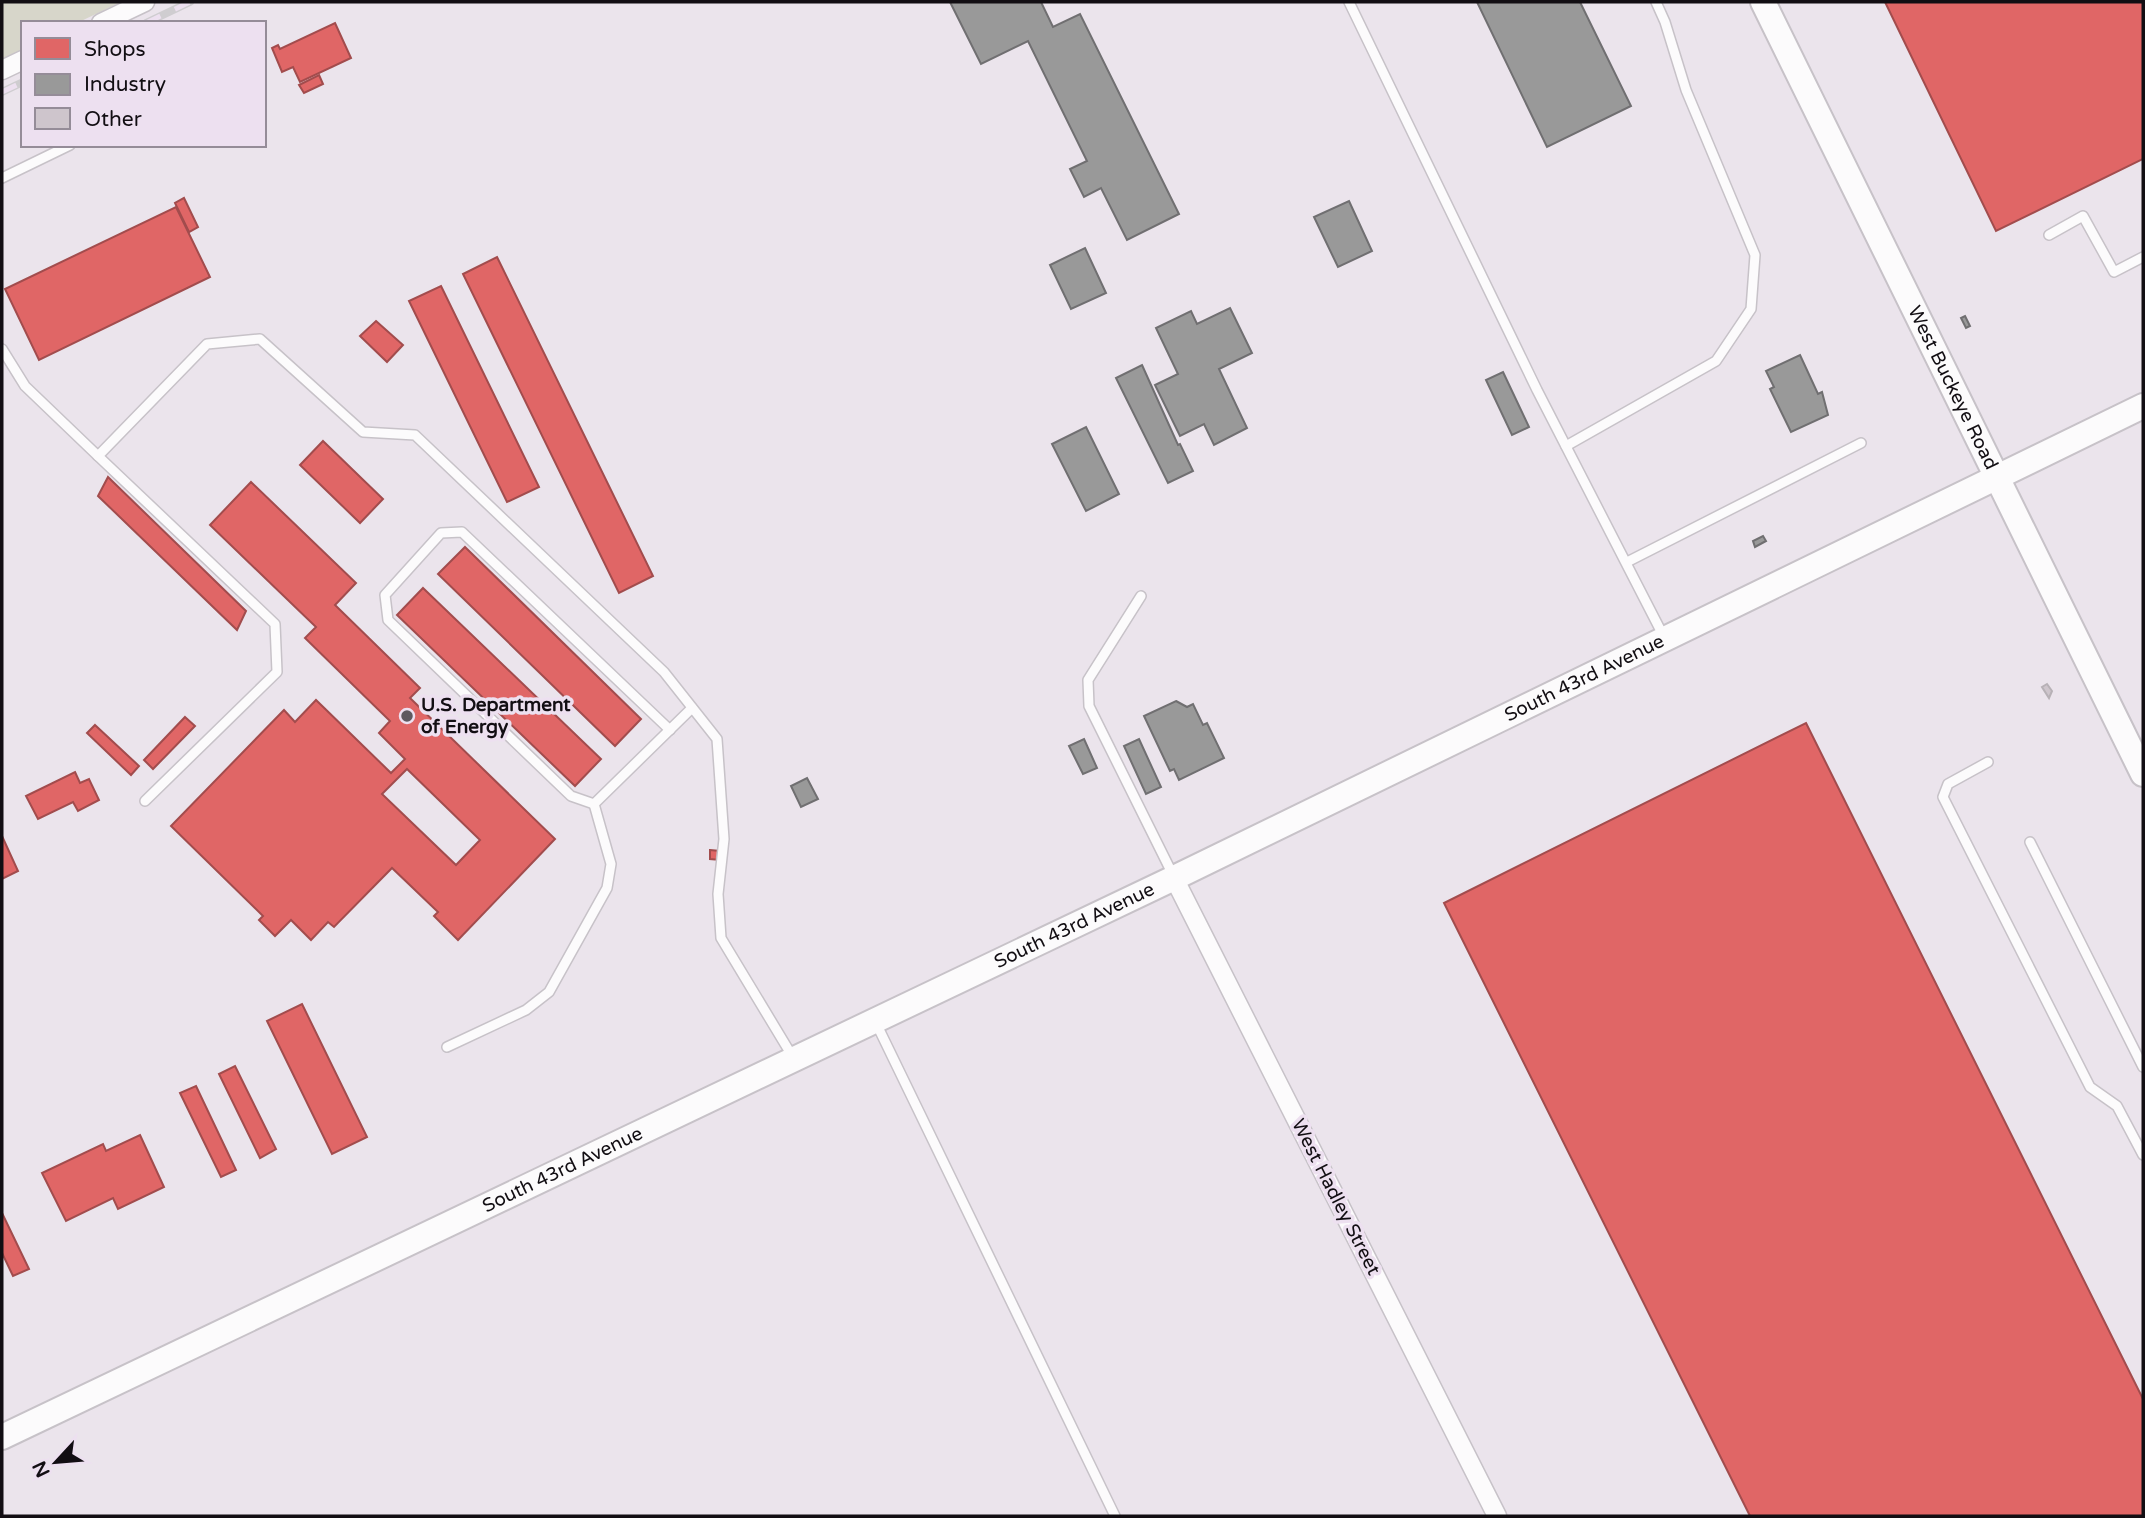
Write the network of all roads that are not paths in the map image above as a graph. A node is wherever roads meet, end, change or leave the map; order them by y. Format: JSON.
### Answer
{"nodes":[{"id":1,"x":145,"y":2,"type":"edge"},
{"id":2,"x":1349,"y":2,"type":"edge"},
{"id":3,"x":1656,"y":2,"type":"edge"},
{"id":4,"x":1763,"y":2,"type":"edge"},
{"id":5,"x":105,"y":21,"type":"edge"},
{"id":6,"x":21,"y":61,"type":"edge"},
{"id":7,"x":2,"y":71,"type":"edge"},
{"id":8,"x":66,"y":147,"type":"edge"},
{"id":9,"x":2,"y":178,"type":"edge"},
{"id":10,"x":2049,"y":235,"type":"dead end"},
{"id":11,"x":2143,"y":257,"type":"edge"},
{"id":12,"x":2,"y":349,"type":"edge"},
{"id":13,"x":2143,"y":406,"type":"edge"},
{"id":14,"x":1861,"y":443,"type":"dead end"},
{"id":15,"x":1566,"y":446,"type":"junction"},
{"id":16,"x":98,"y":456,"type":"junction"},
{"id":17,"x":1996,"y":478,"type":"junction"},
{"id":18,"x":1627,"y":562,"type":"junction"},
{"id":19,"x":1140,"y":596,"type":"dead end"},
{"id":20,"x":1665,"y":639,"type":"junction"},
{"id":21,"x":692,"y":708,"type":"junction"},
{"id":22,"x":670,"y":730,"type":"junction"},
{"id":23,"x":1988,"y":762,"type":"dead end"},
{"id":24,"x":2143,"y":774,"type":"edge"},
{"id":25,"x":145,"y":801,"type":"dead end"},
{"id":26,"x":594,"y":804,"type":"junction"},
{"id":27,"x":2030,"y":842,"type":"dead end"},
{"id":28,"x":1174,"y":878,"type":"junction"},
{"id":29,"x":875,"y":1021,"type":"junction"},
{"id":30,"x":447,"y":1047,"type":"dead end"},
{"id":31,"x":795,"y":1060,"type":"junction"},
{"id":32,"x":2143,"y":1068,"type":"edge"},
{"id":33,"x":2143,"y":1155,"type":"edge"},
{"id":34,"x":2,"y":1437,"type":"edge"},
{"id":35,"x":1115,"y":1516,"type":"edge"},
{"id":36,"x":1497,"y":1516,"type":"edge"}],
"edges":[{"from":1,"to":5,"type":"street"},
{"from":2,"to":15,"type":"lane"},
{"from":3,"to":15,"type":"lane"},
{"from":4,"to":17,"type":"main road","name":"West Buckeye Road"},
{"from":6,"to":7,"type":"street"},
{"from":8,"to":9,"type":"lane"},
{"from":10,"to":11,"type":"lane"},
{"from":12,"to":16,"type":"lane"},
{"from":13,"to":17,"type":"main road","name":"South 43rd Avenue"},
{"from":14,"to":18,"type":"lane"},
{"from":15,"to":18,"type":"lane"},
{"from":16,"to":21,"type":"lane"},
{"from":16,"to":25,"type":"lane"},
{"from":17,"to":20,"type":"main road","name":"South 43rd Avenue"},
{"from":17,"to":24,"type":"main road","name":"West Buckeye Road"},
{"from":18,"to":20,"type":"lane"},
{"from":19,"to":28,"type":"lane"},
{"from":20,"to":28,"type":"main road","name":"South 43rd Avenue"},
{"from":21,"to":22,"type":"lane"},
{"from":21,"to":31,"type":"lane"},
{"from":22,"to":26,"type":"lane"},
{"from":22,"to":26,"type":"lane"},
{"from":23,"to":33,"type":"lane"},
{"from":26,"to":30,"type":"lane"},
{"from":27,"to":32,"type":"lane"},
{"from":28,"to":29,"type":"main road","name":"South 43rd Avenue"},
{"from":28,"to":36,"type":"street","name":"West Hadley Street"},
{"from":29,"to":31,"type":"main road","name":"South 43rd Avenue"},
{"from":29,"to":35,"type":"lane"},
{"from":31,"to":34,"type":"main road","name":"South 43rd Avenue"}]}
